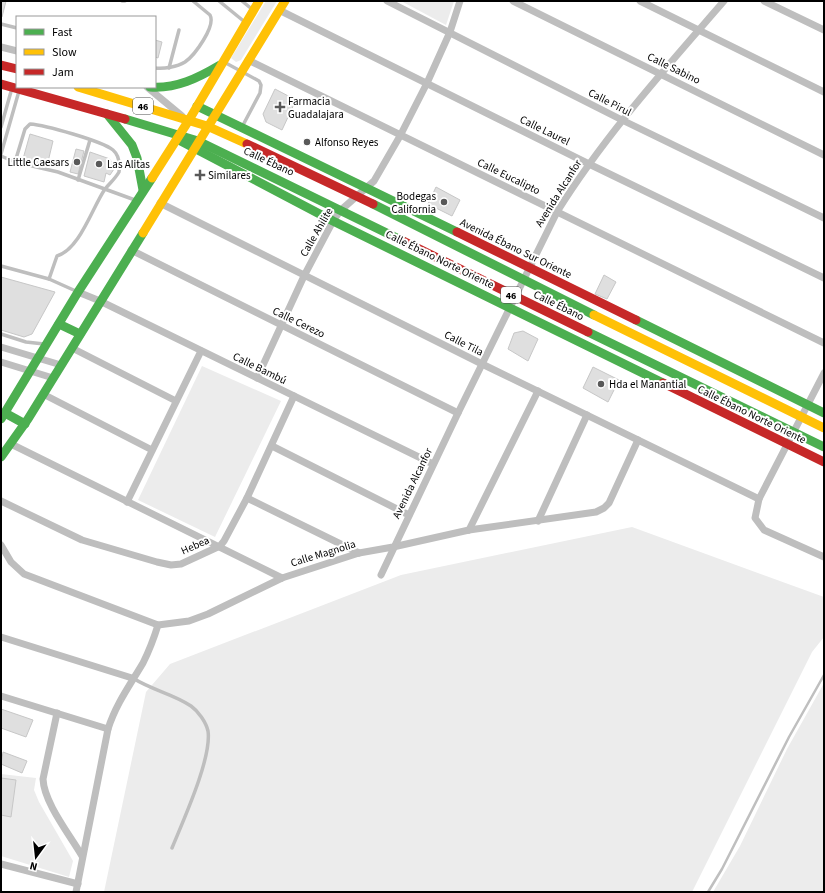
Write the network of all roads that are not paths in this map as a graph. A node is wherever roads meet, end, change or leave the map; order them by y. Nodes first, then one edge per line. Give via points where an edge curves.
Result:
1 (122, 1) edge
2 (125, 1) edge
3 (193, 1) edge
4 (219, 1) edge
5 (242, 1) edge
6 (259, 1) edge
7 (285, 1) edge
8 (387, 1) edge
9 (460, 1) edge
10 (514, 1) edge
11 (640, 1) edge
12 (724, 1) edge
13 (764, 1) edge
14 (253, 10) junction
15 (279, 10) junction
16 (246, 23) junction
17 (1, 24) edge
18 (16, 28) edge
19 (179, 30) dead end
20 (699, 30) junction
21 (824, 30) edge
22 (450, 32) junction
23 (1, 47) edge
24 (16, 51) edge
25 (248, 60) junction
26 (222, 63) junction
27 (1, 65) edge
28 (156, 68) edge
29 (169, 68) junction
30 (16, 69) edge
31 (241, 72) junction
32 (660, 74) junction
33 (427, 83) junction
34 (1, 84) edge
35 (156, 87) edge
36 (16, 88) junction
37 (81, 88) edge
38 (149, 88) edge
39 (824, 92) edge
40 (197, 106) junction
41 (215, 113) junction
42 (107, 114) junction
43 (186, 119) junction
44 (622, 120) junction
45 (207, 126) junction
46 (1, 127) edge
47 (242, 127) junction
48 (178, 136) junction
49 (400, 136) junction
50 (90, 140) junction
51 (197, 145) junction
52 (1, 155) edge
53 (824, 155) edge
54 (15, 162) junction
55 (589, 164) junction
56 (78, 180) junction
57 (368, 188) junction
58 (106, 189) junction
59 (143, 190) junction
60 (357, 196) junction
61 (136, 201) junction
62 (160, 203) junction
63 (341, 210) junction
64 (557, 212) junction
65 (824, 218) edge
66 (333, 221) junction
67 (131, 250) junction
68 (1, 266) edge
69 (529, 268) junction
70 (304, 276) junction
71 (824, 278) edge
72 (49, 279) junction
73 (523, 280) junction
74 (78, 292) junction
75 (514, 297) junction
76 (100, 301) junction
77 (510, 307) junction
78 (59, 324) junction
79 (281, 326) junction
80 (1, 334) edge
81 (80, 334) junction
82 (824, 344) edge
83 (45, 345) junction
84 (1, 347) edge
85 (72, 348) junction
86 (201, 351) junction
87 (38, 358) junction
88 (1, 362) edge
89 (482, 364) junction
90 (61, 365) junction
91 (30, 371) junction
92 (824, 373) edge
93 (53, 378) junction
94 (257, 378) junction
95 (538, 391) junction
96 (43, 394) junction
97 (294, 396) junction
98 (176, 401) junction
99 (808, 406) junction
100 (458, 413) junction
101 (824, 413) edge
102 (587, 415) junction
103 (3, 416) edge
104 (802, 417) junction
105 (25, 424) junction
106 (824, 428) edge
107 (794, 433) junction
108 (638, 440) junction
109 (11, 444) junction
110 (272, 446) junction
111 (788, 446) junction
112 (824, 447) edge
113 (152, 450) junction
114 (1, 457) edge
115 (824, 462) edge
116 (433, 464) junction
117 (247, 498) junction
118 (759, 499) junction
119 (1, 501) edge
120 (127, 502) junction
121 (409, 515) junction
122 (538, 521) junction
123 (469, 530) junction
124 (1, 545) edge
125 (220, 546) junction
126 (393, 547) junction
127 (359, 553) junction
128 (824, 557) edge
129 (381, 575) dead end
130 (282, 578) junction
131 (158, 625) junction
132 (1, 637) edge
133 (132, 678) junction
134 (1, 696) edge
135 (57, 713) junction
136 (108, 729) junction
137 (172, 848) dead end
138 (82, 856) junction
139 (1, 864) edge
140 (78, 884) junction
141 (76, 892) edge

1 - 2 lane
3 - 29 lane via 212,18 210,28 190,58
4 - 16 lane
5 - 14 lane
6 - 14 street
7 - 15 street
8 - 22 street, Calle Pirul
9 - 22 street, Calle Ahilite
10 - 32 street, Calle Sabino
11 - 20 street
12 - 20 street, Avenida Alcanfor
13 - 21 street
14 - 16 street
15 - 25 street
15 - 33 street, Calle Laurel
16 - 26 street
17 - 18 lane
19 - 29 lane
20 - 32 street, Avenida Alcanfor
20 - 39 street
22 - 33 street, Calle Ahilite
22 - 44 street, Calle Pirul
23 - 24 street
25 - 31 street
25 - 49 street, Calle Eucalipto
26 - 31 lane
26 - 35 street via 182,83
26 - 40 street
27 - 30 street
28 - 29 lane
31 - 41 street
31 - 47 lane via 259,81 262,89
32 - 44 street, Avenida Alcanfor
32 - 53 street, Calle Sabino
33 - 49 street, Calle Ahilite
33 - 55 street, Calle Laurel
34 - 36 street, 46
36 - 42 street, 46
36 - 46 lane
36 - 52 lane
37 - 43 street, 46
38 - 43 street
40 - 41 street, Avenida Ébano Sur Oriente
40 - 43 street
41 - 45 street
41 - 47 street, Avenida Ébano Sur Oriente
42 - 48 street, 46
42 - 59 street via 132,145
43 - 45 street, 46
43 - 48 street
44 - 55 street, Avenida Alcanfor
44 - 65 street, Calle Pirul
45 - 51 street
45 - 60 street, Calle Ébano / 46
47 - 57 street, Avenida Ébano Sur Oriente
48 - 51 street, 46
48 - 59 street
49 - 57 street, Calle Ahilite
49 - 64 street, Calle Eucalipto
50 - 54 lane via 30,124 25,129
50 - 56 lane
50 - 58 lane via 113,149 118,157 119,172
51 - 62 street
51 - 63 street, Calle Ébano / 46
51 - 66 street, Calle Ébano Norte Oriente
52 - 54 lane
54 - 56 lane via 58,172
55 - 64 street, Avenida Alcanfor
55 - 71 street, Calle Laurel
56 - 58 lane
57 - 60 street, Calle Ahilite
57 - 69 street, Avenida Ébano Sur Oriente
58 - 61 lane
58 - 72 lane via 77,238 68,250 57,256
59 - 61 street
60 - 63 street, Calle Ahilite
60 - 73 street, Calle Ébano / 46
61 - 74 street
62 - 67 street
62 - 70 street, Calle Tila
63 - 66 street, Calle Ahilite
63 - 75 street, Calle Ébano / 46
64 - 69 street, Avenida Alcanfor
64 - 82 street, Calle Eucalipto
66 - 70 street, Calle Ahilite
66 - 77 street, Calle Ébano Norte Oriente
67 - 76 street
67 - 79 street, Calle Cerezo
68 - 72 lane
69 - 73 street, Avenida Alcanfor
69 - 99 street, Avenida Ébano Sur Oriente
70 - 79 street, Calle Ahilite
70 - 89 street, Calle Tila
72 - 74 lane
73 - 75 street, Avenida Alcanfor
73 - 104 street, Calle Ébano / 46
74 - 76 street, Calle Bambú
74 - 78 street
75 - 77 street, Avenida Alcanfor
75 - 107 street, Calle Ébano / 46
76 - 81 street
76 - 86 street, Calle Bambú
77 - 89 street, Avenida Alcanfor
77 - 111 street, Calle Ébano Norte Oriente
78 - 81 street
78 - 83 street
79 - 94 street, Calle Ahilite
79 - 100 street, Calle Cerezo
80 - 83 lane
81 - 85 street
83 - 87 street
84 - 87 street
85 - 90 street
85 - 98 street
86 - 94 street, Calle Bambú
86 - 98 street
87 - 90 street
87 - 91 street
88 - 91 street
89 - 95 street, Calle Tila
89 - 100 street, Avenida Alcanfor
90 - 93 street
91 - 93 street
91 - 103 street
92 - 99 street
93 - 96 street
94 - 97 street, Calle Bambú
95 - 102 street, Calle Tila
95 - 123 street
96 - 105 street
96 - 113 street
97 - 110 street, Hebea
97 - 116 street, Calle Bambú
98 - 113 street
99 - 101 street, Avenida Ébano Sur Oriente
99 - 104 street
100 - 116 street, Avenida Alcanfor
102 - 108 street, Calle Tila
102 - 122 street
103 - 105 street
104 - 106 street, Calle Ébano / 46
104 - 107 street
105 - 109 street
107 - 111 street
107 - 112 street, Calle Ébano / 46
108 - 118 street, Calle Tila
108 - 122 street, Calle Magnolia via 609,503 604,508 590,514
109 - 114 street
109 - 120 street
110 - 117 street, Hebea
110 - 121 street
111 - 115 street, Calle Ébano Norte Oriente
111 - 118 street
113 - 120 street
116 - 121 street, Avenida Alcanfor
117 - 125 street, Hebea
117 - 127 street
118 - 128 street via 755,518 764,530
119 - 125 street, Hebea via 82,540 171,565 181,564
120 - 125 street
121 - 126 street, Avenida Alcanfor
122 - 123 street, Calle Magnolia
123 - 126 street, Calle Magnolia
124 - 131 street, Calle Magnolia via 11,562 24,574
125 - 130 street
126 - 127 street, Calle Magnolia
126 - 129 street, Avenida Alcanfor
127 - 130 street, Calle Magnolia
130 - 131 street, Calle Magnolia via 208,614 189,621
131 - 133 street via 151,645
132 - 133 street
133 - 136 street via 113,712
133 - 137 lane via 148,688 191,706 198,712 208,729 194,794
134 - 135 street
135 - 136 street
135 - 138 street via 43,787
136 - 138 street
138 - 140 street
139 - 140 street
140 - 141 street

